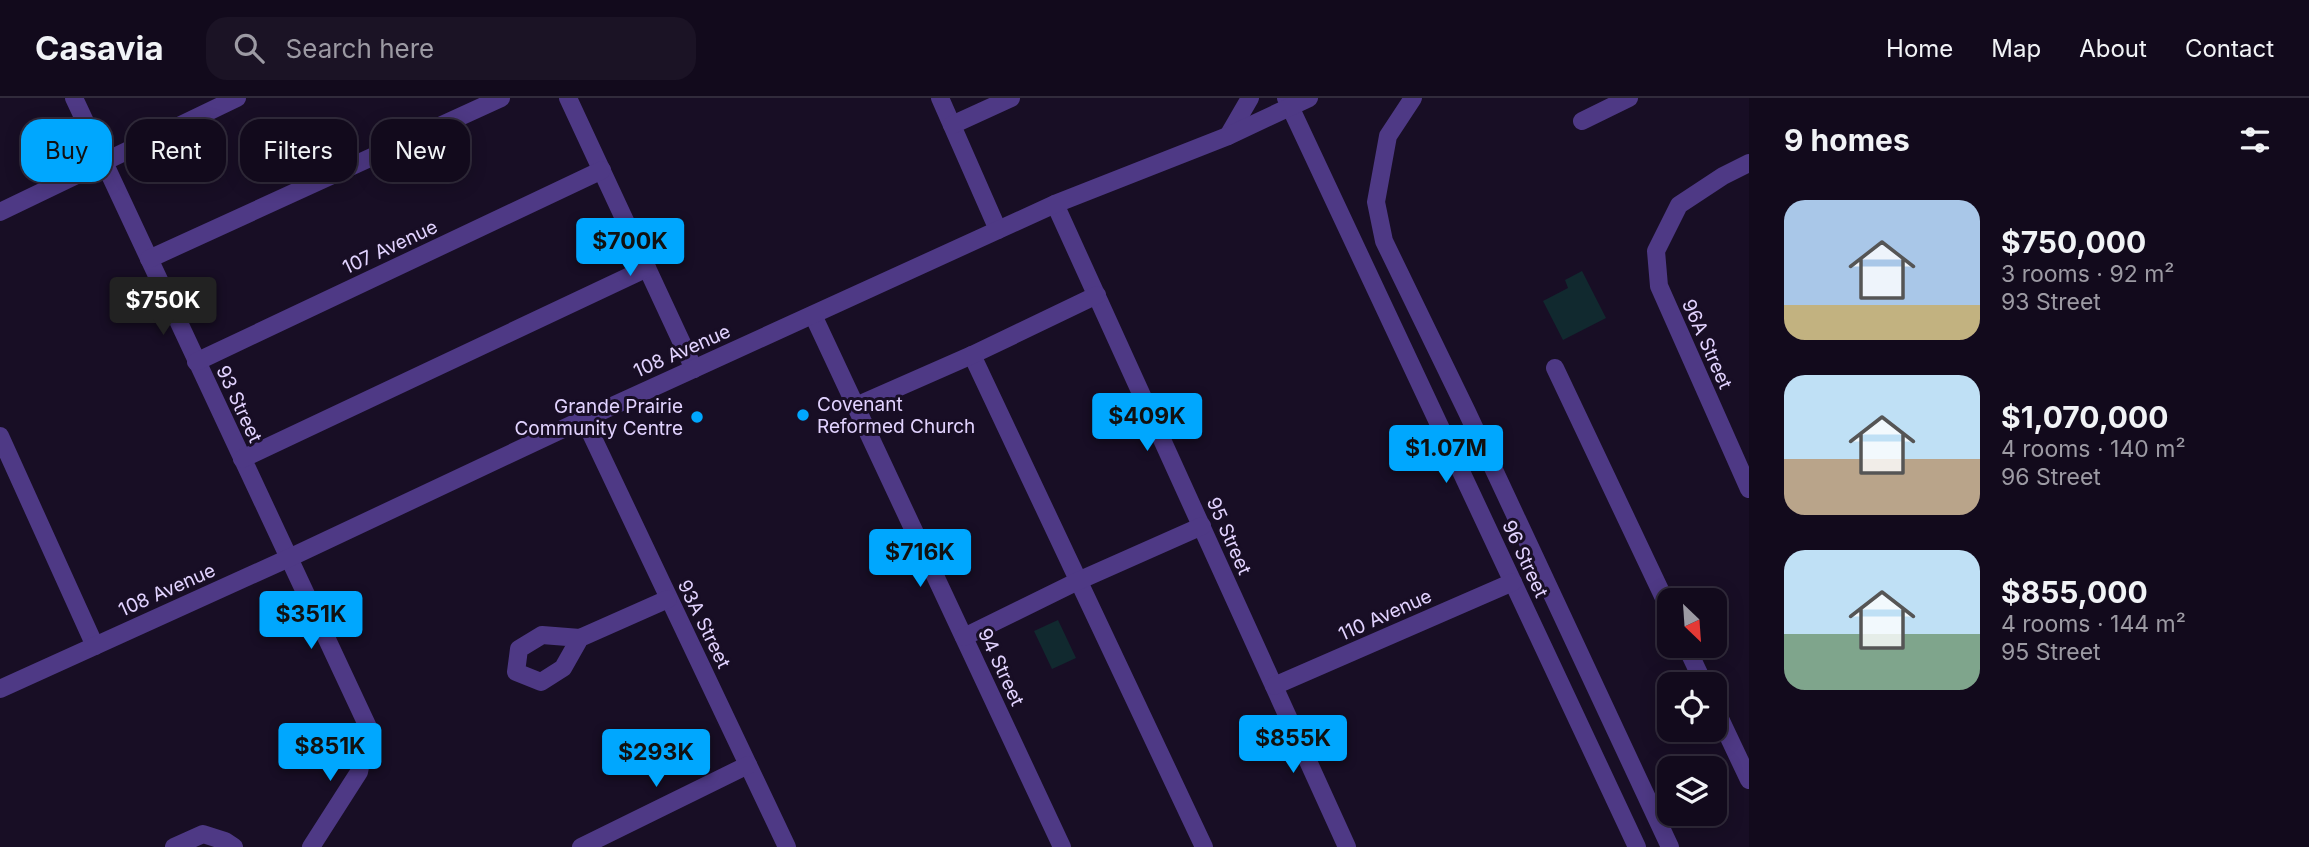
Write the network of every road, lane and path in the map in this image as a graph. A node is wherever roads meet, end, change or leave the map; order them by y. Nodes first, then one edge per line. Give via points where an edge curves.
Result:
1 (74, 98) edge
2 (237, 98) edge
3 (501, 98) edge
4 (568, 98) edge
5 (940, 98) edge
6 (1011, 98) edge
7 (1250, 98) edge
8 (1309, 98) edge
9 (1413, 98) edge
10 (1629, 98) edge
11 (1288, 102) edge
12 (84, 119) edge
13 (1582, 121) dead end
14 (952, 125) junction
15 (1228, 135) junction
16 (112, 158) edge
17 (1749, 163) edge
18 (602, 170) junction
19 (112, 179) edge
20 (62, 182) edge
21 (1055, 204) junction
22 (0, 212) edge
23 (998, 230) junction
24 (149, 259) junction
25 (647, 268) junction
26 (1097, 295) junction
27 (813, 315) junction
28 (972, 355) junction
29 (197, 362) junction
30 (1555, 368) dead end
31 (694, 369) junction
32 (856, 406) junction
33 (584, 419) junction
34 (1, 440) edge
35 (242, 459) junction
36 (1749, 489) edge
37 (1202, 526) junction
38 (289, 558) junction
39 (1078, 581) junction
40 (1513, 582) junction
41 (1659, 588) edge
42 (668, 599) junction
43 (964, 636) junction
44 (580, 638) dead end
45 (95, 646) junction
46 (1274, 686) junction
47 (0, 689) edge
48 (1727, 733) edge
49 (748, 765) junction
50 (1749, 780) edge
51 (174, 847) edge
52 (234, 847) edge
53 (311, 847) edge
54 (580, 847) edge
55 (787, 847) edge
56 (1062, 847) edge
57 (1204, 847) edge
58 (1347, 847) edge
59 (1637, 847) edge
60 (1670, 847) edge

1 - 12 street, 93 Street
2 - 16 street
3 - 24 street
4 - 18 street
5 - 14 street
6 - 14 street
7 - 15 street
8 - 11 street, 108 Avenue
9 - 60 street, 96 Street via 1388,136 1376,202 1384,241
10 - 13 street
11 - 15 street, 108 Avenue
11 - 40 street, 96 Street
14 - 23 street
15 - 21 street, 108 Avenue
17 - 36 street, 96A Street via 1679,205 1656,251 1659,286
18 - 25 street
18 - 29 street, 107 Avenue
19 - 24 street, 93 Street
20 - 22 street
21 - 23 street, 108 Avenue
21 - 26 street, 95 Street
23 - 27 street, 108 Avenue
24 - 29 street, 93 Street
25 - 31 street
25 - 35 street
26 - 28 street
26 - 37 street, 95 Street
27 - 31 street, 108 Avenue
27 - 32 street, 94 Street
28 - 32 street
28 - 39 street
29 - 35 street, 93 Street
30 - 41 street
31 - 33 street, 108 Avenue
32 - 43 street, 94 Street
33 - 38 street, 108 Avenue
33 - 42 street, 93A Street
34 - 45 street
35 - 38 street, 93 Street
37 - 39 street
37 - 46 street, 95 Street
38 - 45 street, 108 Avenue
38 - 53 street, 93 Street via 368,727 359,772
39 - 43 street
39 - 57 street
40 - 46 street, 110 Avenue
40 - 59 street, 96 Street
42 - 44 street
42 - 49 street, 93A Street
43 - 56 street, 94 Street
45 - 47 street, 108 Avenue
46 - 58 street, 95 Street
48 - 50 street
49 - 54 street
49 - 55 street, 93A Street
51 - 52 street via 202,834

